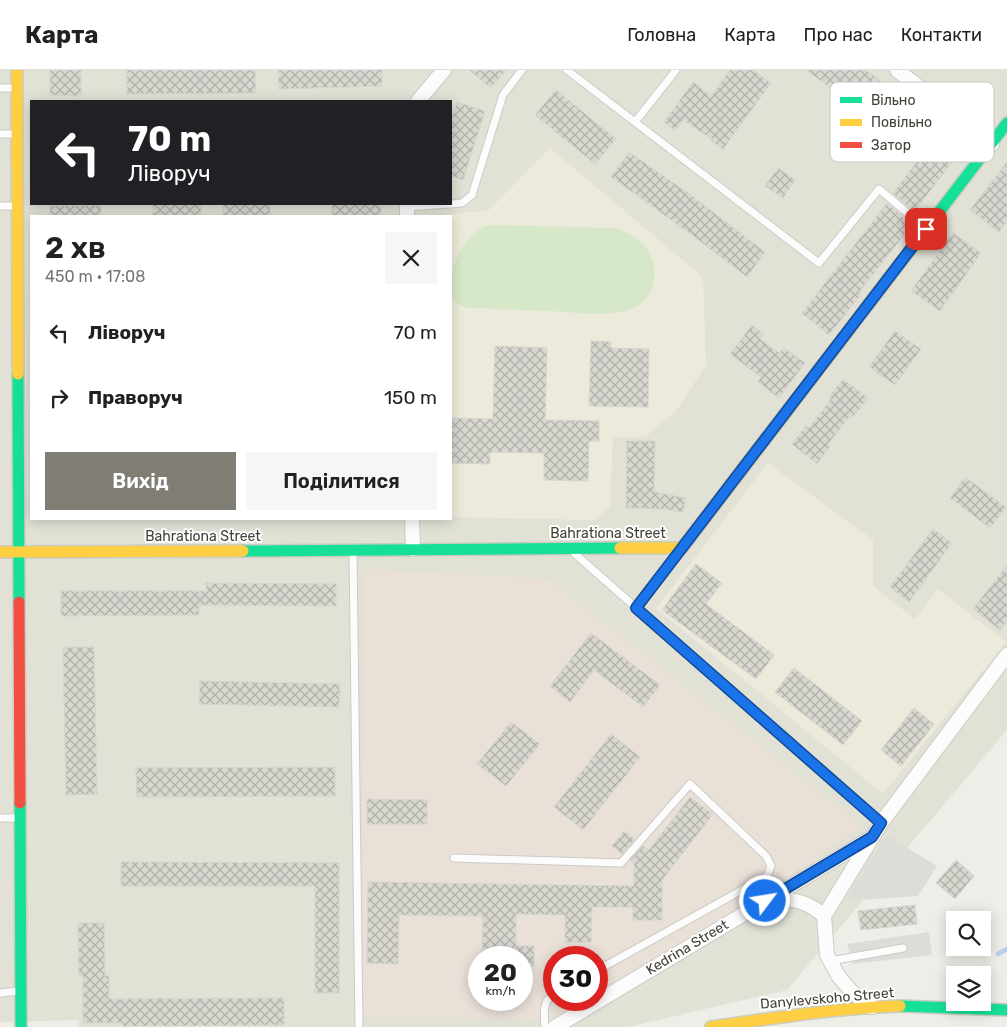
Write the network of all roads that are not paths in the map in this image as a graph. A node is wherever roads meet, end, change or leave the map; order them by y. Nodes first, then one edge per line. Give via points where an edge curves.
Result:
1 (17, 70) edge
2 (444, 70) edge
3 (522, 70) edge
4 (567, 70) edge
5 (676, 70) edge
6 (897, 70) edge
7 (912, 82) edge
8 (0, 88) edge
9 (18, 88) junction
10 (419, 100) edge
11 (25, 118) edge
12 (635, 122) junction
13 (1007, 123) edge
14 (0, 134) edge
15 (18, 134) junction
16 (994, 141) edge
17 (978, 162) edge
18 (452, 204) edge
19 (441, 205) edge
20 (0, 206) edge
21 (18, 206) junction
22 (407, 209) edge
23 (926, 229) junction
24 (412, 520) edge
25 (569, 548) junction
26 (682, 548) junction
27 (353, 550) junction
28 (413, 550) junction
29 (0, 552) edge
30 (20, 552) junction
31 (636, 608) junction
32 (1007, 655) edge
33 (0, 818) edge
34 (21, 818) junction
35 (881, 823) junction
36 (872, 837) junction
37 (454, 858) dead end
38 (765, 901) junction
39 (824, 916) junction
40 (903, 948) dead end
41 (830, 961) junction
42 (608, 964) edge
43 (21, 991) junction
44 (0, 993) edge
45 (872, 1007) junction
46 (1007, 1010) edge
47 (543, 1011) edge
48 (21, 1027) edge
49 (359, 1027) edge
50 (545, 1027) edge
51 (556, 1027) edge
52 (710, 1027) edge

1 - 9 street
2 - 10 street
3 - 18 lane via 503,95 472,195
4 - 12 lane
5 - 12 lane
6 - 7 street
8 - 9 lane
9 - 11 street
11 - 15 street
12 - 23 lane via 819,263 878,189
13 - 16 street, Bahrationa Street
14 - 15 lane
15 - 21 street
17 - 23 street, Bahrationa Street
19 - 22 lane
20 - 21 lane
21 - 30 street
23 - 26 street, Bahrationa Street
24 - 28 street
25 - 26 street, Bahrationa Street
25 - 28 street, Bahrationa Street
25 - 31 lane
26 - 31 lane
27 - 28 street, Bahrationa Street
27 - 30 street, Bahrationa Street
27 - 49 lane
29 - 30 street, Bahrationa Street
30 - 34 street
31 - 35 lane
32 - 35 street, Kedrina Street
33 - 34 lane
34 - 43 street
35 - 36 street, Kedrina Street
36 - 38 street, Kedrina Street
36 - 39 street, Kedrina Street
37 - 42 lane via 621,863 690,784 766,856 770,866 767,876
38 - 39 street via 781,898 801,902
38 - 51 street, Kedrina Street
39 - 41 street
40 - 41 lane
41 - 45 street via 853,992
43 - 44 lane
43 - 48 street
45 - 46 street, Danylevskoho Street
45 - 52 street, Danylevskoho Street
47 - 50 lane

